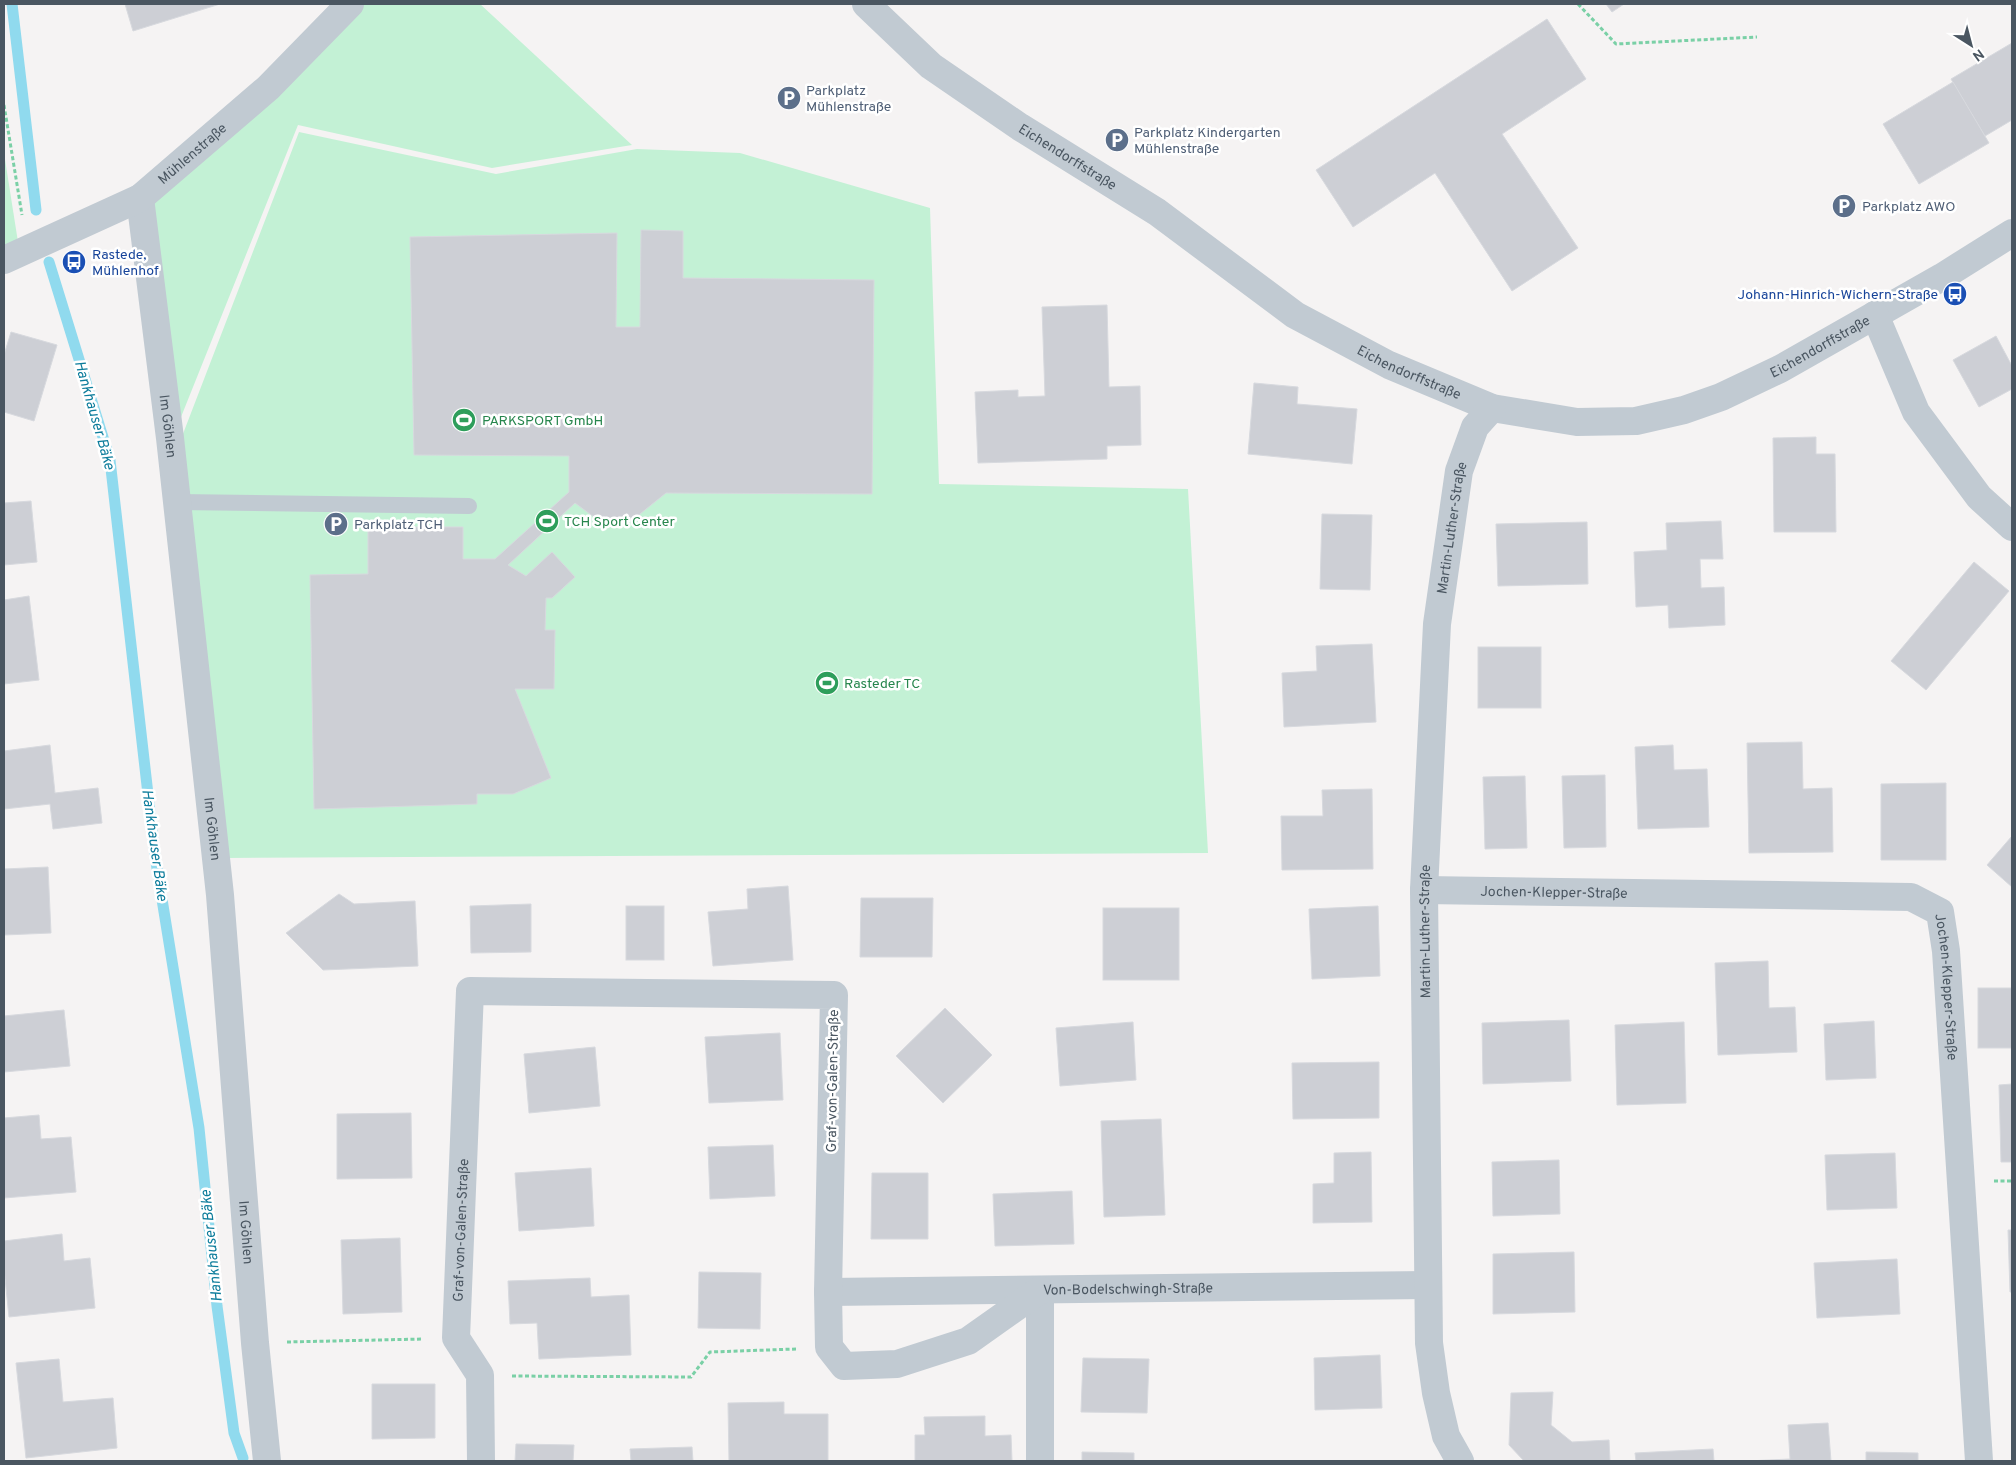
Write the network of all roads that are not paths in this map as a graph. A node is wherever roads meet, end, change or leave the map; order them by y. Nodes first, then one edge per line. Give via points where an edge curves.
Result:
1 (350, 4) edge
2 (866, 4) edge
3 (140, 198) junction
4 (2012, 233) edge
5 (4, 260) edge
6 (1875, 315) junction
7 (1492, 408) junction
8 (177, 502) junction
9 (469, 506) dead end
10 (2012, 527) edge
11 (1424, 890) junction
12 (1427, 1285) junction
13 (1040, 1290) junction
14 (828, 1292) junction
15 (267, 1461) edge
16 (481, 1461) edge
17 (1040, 1461) edge
18 (1460, 1461) edge
19 (1979, 1461) edge

1 - 3 street, Mühlenstraße via 268,88
2 - 7 street, Eichendorffstraße via 931,66 1020,127 1157,212 1295,315 1389,365
3 - 5 street, Mühlenstraße
3 - 8 street, Im Göhlen
4 - 6 street, Eichendorffstraße via 1942,278
6 - 7 street, Eichendorffstraße via 1780,369 1721,397 1684,410 1636,421 1577,422
6 - 10 street via 1916,412 1979,497
7 - 11 street, Martin-Luther-Straße via 1475,427 1459,471 1437,624
8 - 9 lane
8 - 15 street, Im Göhlen via 220,895
11 - 12 street, Martin-Luther-Straße
11 - 19 street, Jochen-Klepper-Straße via 1911,897 1940,912 1946,951
12 - 13 street, Von-Bodelschwingh-Straße
12 - 18 street, Martin-Luther-Straße via 1429,1343 1436,1393 1446,1436
13 - 14 street, Von-Bodelschwingh-Straße
13 - 14 street, Graf-von-Galen-Straße via 968,1341 897,1364 844,1366 829,1347
13 - 17 street
14 - 16 street, Graf-von-Galen-Straße via 834,995 470,992 456,1338 480,1375

